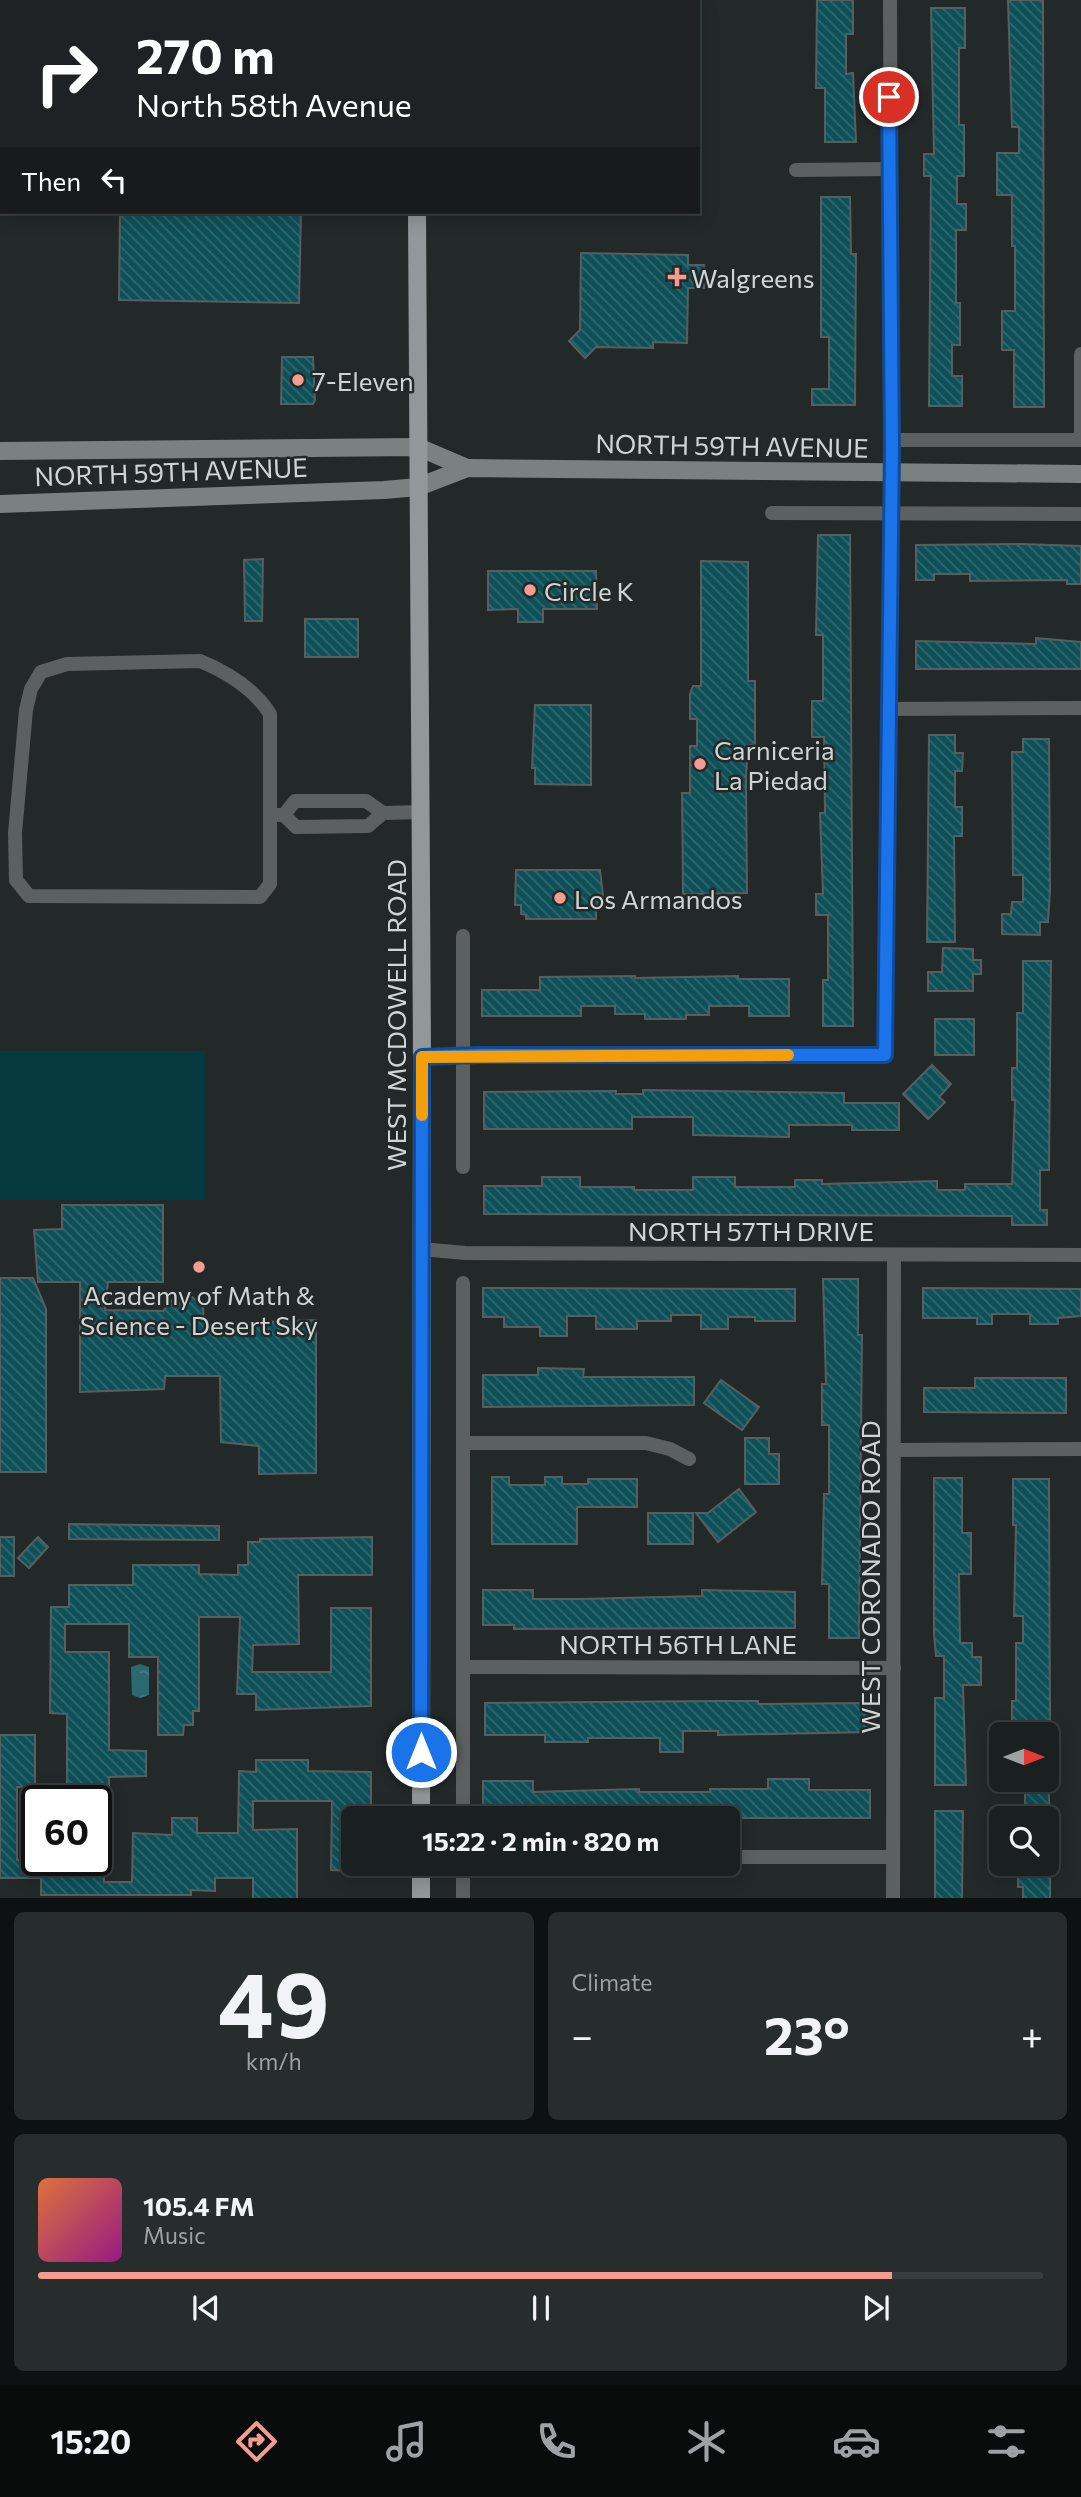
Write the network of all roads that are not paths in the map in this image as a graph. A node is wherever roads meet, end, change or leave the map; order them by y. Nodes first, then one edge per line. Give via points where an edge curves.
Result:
1 (890, 0) edge
2 (889, 169) junction
3 (796, 170) dead end
4 (417, 214) edge
5 (1081, 354) edge
6 (892, 440) junction
7 (1081, 440) edge
8 (418, 447) junction
9 (0, 451) edge
10 (467, 468) junction
11 (891, 474) junction
12 (1081, 474) edge
13 (418, 487) junction
14 (0, 504) edge
15 (772, 513) dead end
16 (889, 514) junction
17 (1081, 514) edge
18 (1081, 708) edge
19 (889, 709) junction
20 (421, 811) junction
21 (383, 813) junction
22 (277, 815) junction
23 (463, 936) dead end
24 (463, 1055) junction
25 (422, 1057) junction
26 (463, 1167) dead end
27 (421, 1249) junction
28 (894, 1255) junction
29 (1081, 1255) edge
30 (463, 1283) dead end
31 (463, 1443) junction
32 (1081, 1449) edge
33 (894, 1450) junction
34 (689, 1459) dead end
35 (463, 1667) junction
36 (894, 1668) junction
37 (421, 1806) edge
38 (463, 1806) edge
39 (740, 1857) edge
40 (893, 1857) junction
41 (421, 1876) edge
42 (463, 1876) edge
43 (421, 1898) edge
44 (463, 1898) edge
45 (893, 1898) edge

1 - 2 street
2 - 3 street
2 - 6 street
4 - 8 main road, WEST MCDOWELL ROAD
5 - 7 street
6 - 7 street, NORTH 59TH AVENUE
6 - 11 street
8 - 9 main road, NORTH 59TH AVENUE
8 - 10 main road, NORTH 59TH AVENUE
8 - 13 main road, WEST MCDOWELL ROAD
10 - 11 main road, NORTH 59TH AVENUE
10 - 13 main road, NORTH 59TH AVENUE
11 - 12 main road, NORTH 59TH AVENUE
11 - 16 street
13 - 14 main road, NORTH 59TH AVENUE
13 - 20 main road, WEST MCDOWELL ROAD
15 - 16 street
16 - 17 street
16 - 19 street
18 - 19 street
19 - 24 street via 885,1055
20 - 21 street
20 - 25 main road, WEST MCDOWELL ROAD
21 - 22 street via 368,826 296,827
21 - 22 street via 366,801 295,801
22 - 22 street via 270,884 260,897 29,896 16,880 15,833 31,689 41,672 67,664 200,661 215,667 261,700 270,714
23 - 24 street
24 - 25 street
24 - 26 street
25 - 27 main road, WEST MCDOWELL ROAD
27 - 28 street, NORTH 57TH DRIVE
27 - 37 main road, WEST MCDOWELL ROAD
28 - 29 street, NORTH 57TH DRIVE
28 - 33 street, WEST CORONADO ROAD
30 - 31 street
31 - 34 street via 646,1443 670,1448
31 - 35 street
32 - 33 street
33 - 36 street, WEST CORONADO ROAD
35 - 36 street, NORTH 56TH LANE
35 - 38 street
36 - 40 street, WEST CORONADO ROAD
39 - 40 street
40 - 45 street, WEST CORONADO ROAD
41 - 43 main road
42 - 44 street

